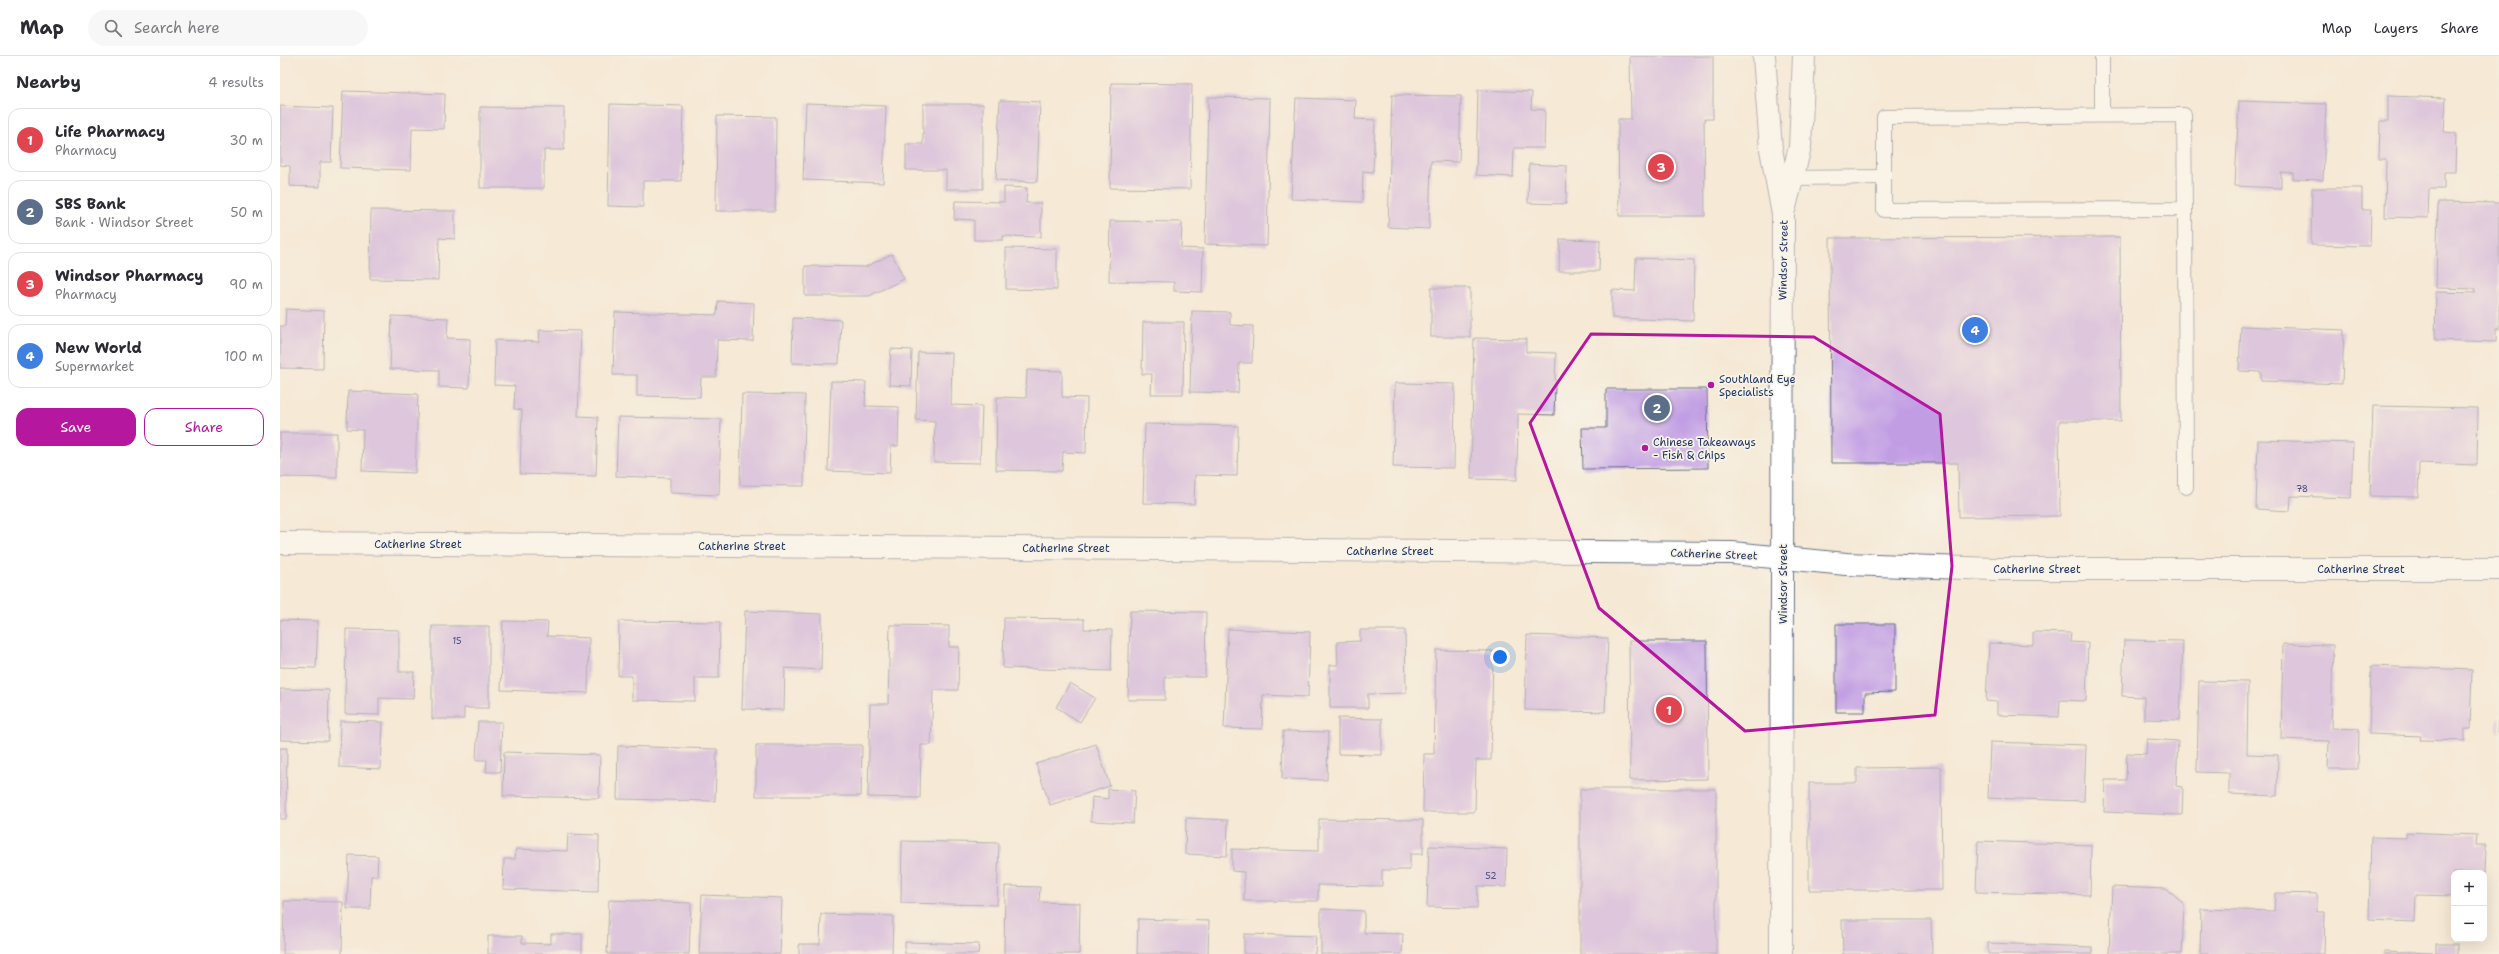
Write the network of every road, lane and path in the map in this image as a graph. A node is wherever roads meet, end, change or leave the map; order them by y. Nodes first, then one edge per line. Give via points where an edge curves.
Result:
1 (1764, 56) edge
2 (1804, 56) edge
3 (2102, 56) edge
4 (2102, 115) junction
5 (1884, 177) junction
6 (1792, 178) junction
7 (2185, 209) junction
8 (1783, 214) junction
9 (2186, 487) dead end
10 (280, 543) edge
11 (1783, 558) junction
12 (2499, 569) edge
13 (1781, 954) edge

1 - 8 street, Windsor Street via 1771,149
2 - 6 street, Windsor Street via 1800,147
3 - 4 lane
4 - 5 lane via 1884,117
4 - 7 lane via 2184,115
5 - 6 lane
5 - 7 lane via 1884,210
6 - 8 street, Windsor Street
7 - 9 lane
8 - 11 street, Windsor Street
10 - 11 street, Catherine Street via 1732,553
11 - 12 street, Catherine Street via 1846,564 1995,569
11 - 13 street, Windsor Street

